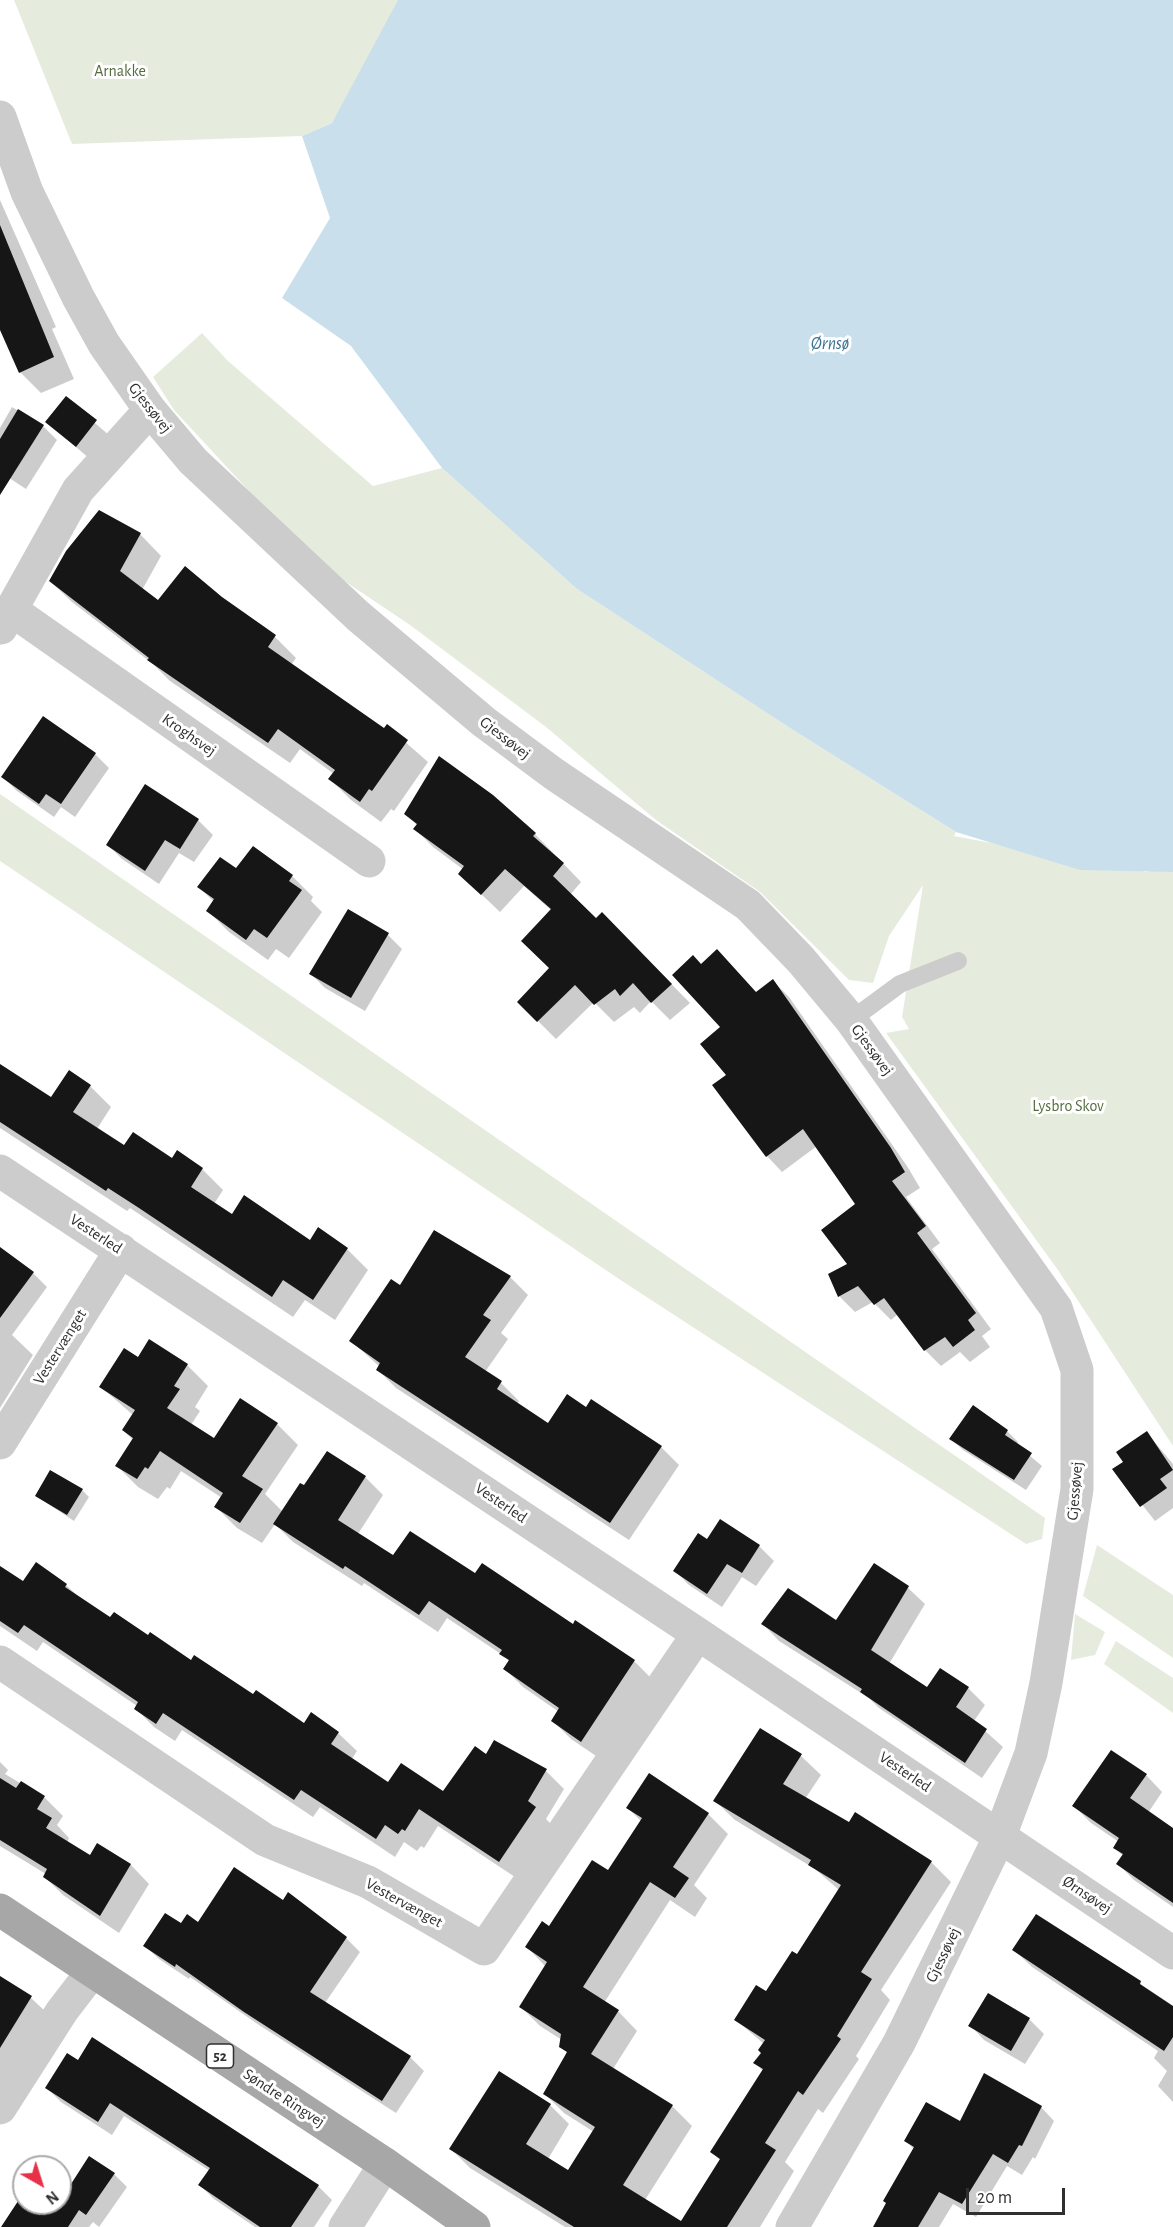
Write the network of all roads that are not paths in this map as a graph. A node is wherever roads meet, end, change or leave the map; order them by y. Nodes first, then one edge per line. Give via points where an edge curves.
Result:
1 (0, 117) edge
2 (150, 410) junction
3 (5, 620) edge
4 (369, 861) dead end
5 (958, 961) dead end
6 (850, 1020) junction
7 (0, 1171) edge
8 (121, 1250) junction
9 (0, 1443) edge
10 (698, 1634) junction
11 (0, 1662) edge
12 (1000, 1836) junction
13 (0, 1910) edge
14 (1173, 1953) edge
15 (92, 1972) junction
16 (0, 2108) edge
17 (385, 2164) junction
18 (345, 2227) edge
19 (474, 2227) edge
20 (792, 2227) edge

1 - 2 street, Gjessøvej via 27,192 78,297 104,344
2 - 3 street, Kroghsvej via 78,490
2 - 6 street, Gjessøvej via 193,461 268,533 358,616 484,722 545,768 748,905 801,960
3 - 4 street, Kroghsvej
5 - 6 lane via 900,984
6 - 12 street, Gjessøvej via 1056,1308 1077,1370 1077,1489 1058,1615 1031,1753
7 - 8 street, Vesterled
8 - 9 street, Vestervænget
8 - 10 street, Vesterled
10 - 11 street, Vestervænget via 484,1949 368,1882 265,1840
10 - 12 street, Vesterled
12 - 14 street, Ørnsøvej
12 - 20 street, Gjessøvej via 899,2043
13 - 15 main road, Søndre Ringvej / 52
15 - 16 street
15 - 17 main road, Søndre Ringvej / 52
17 - 18 street
17 - 19 main road, Søndre Ringvej / 52

